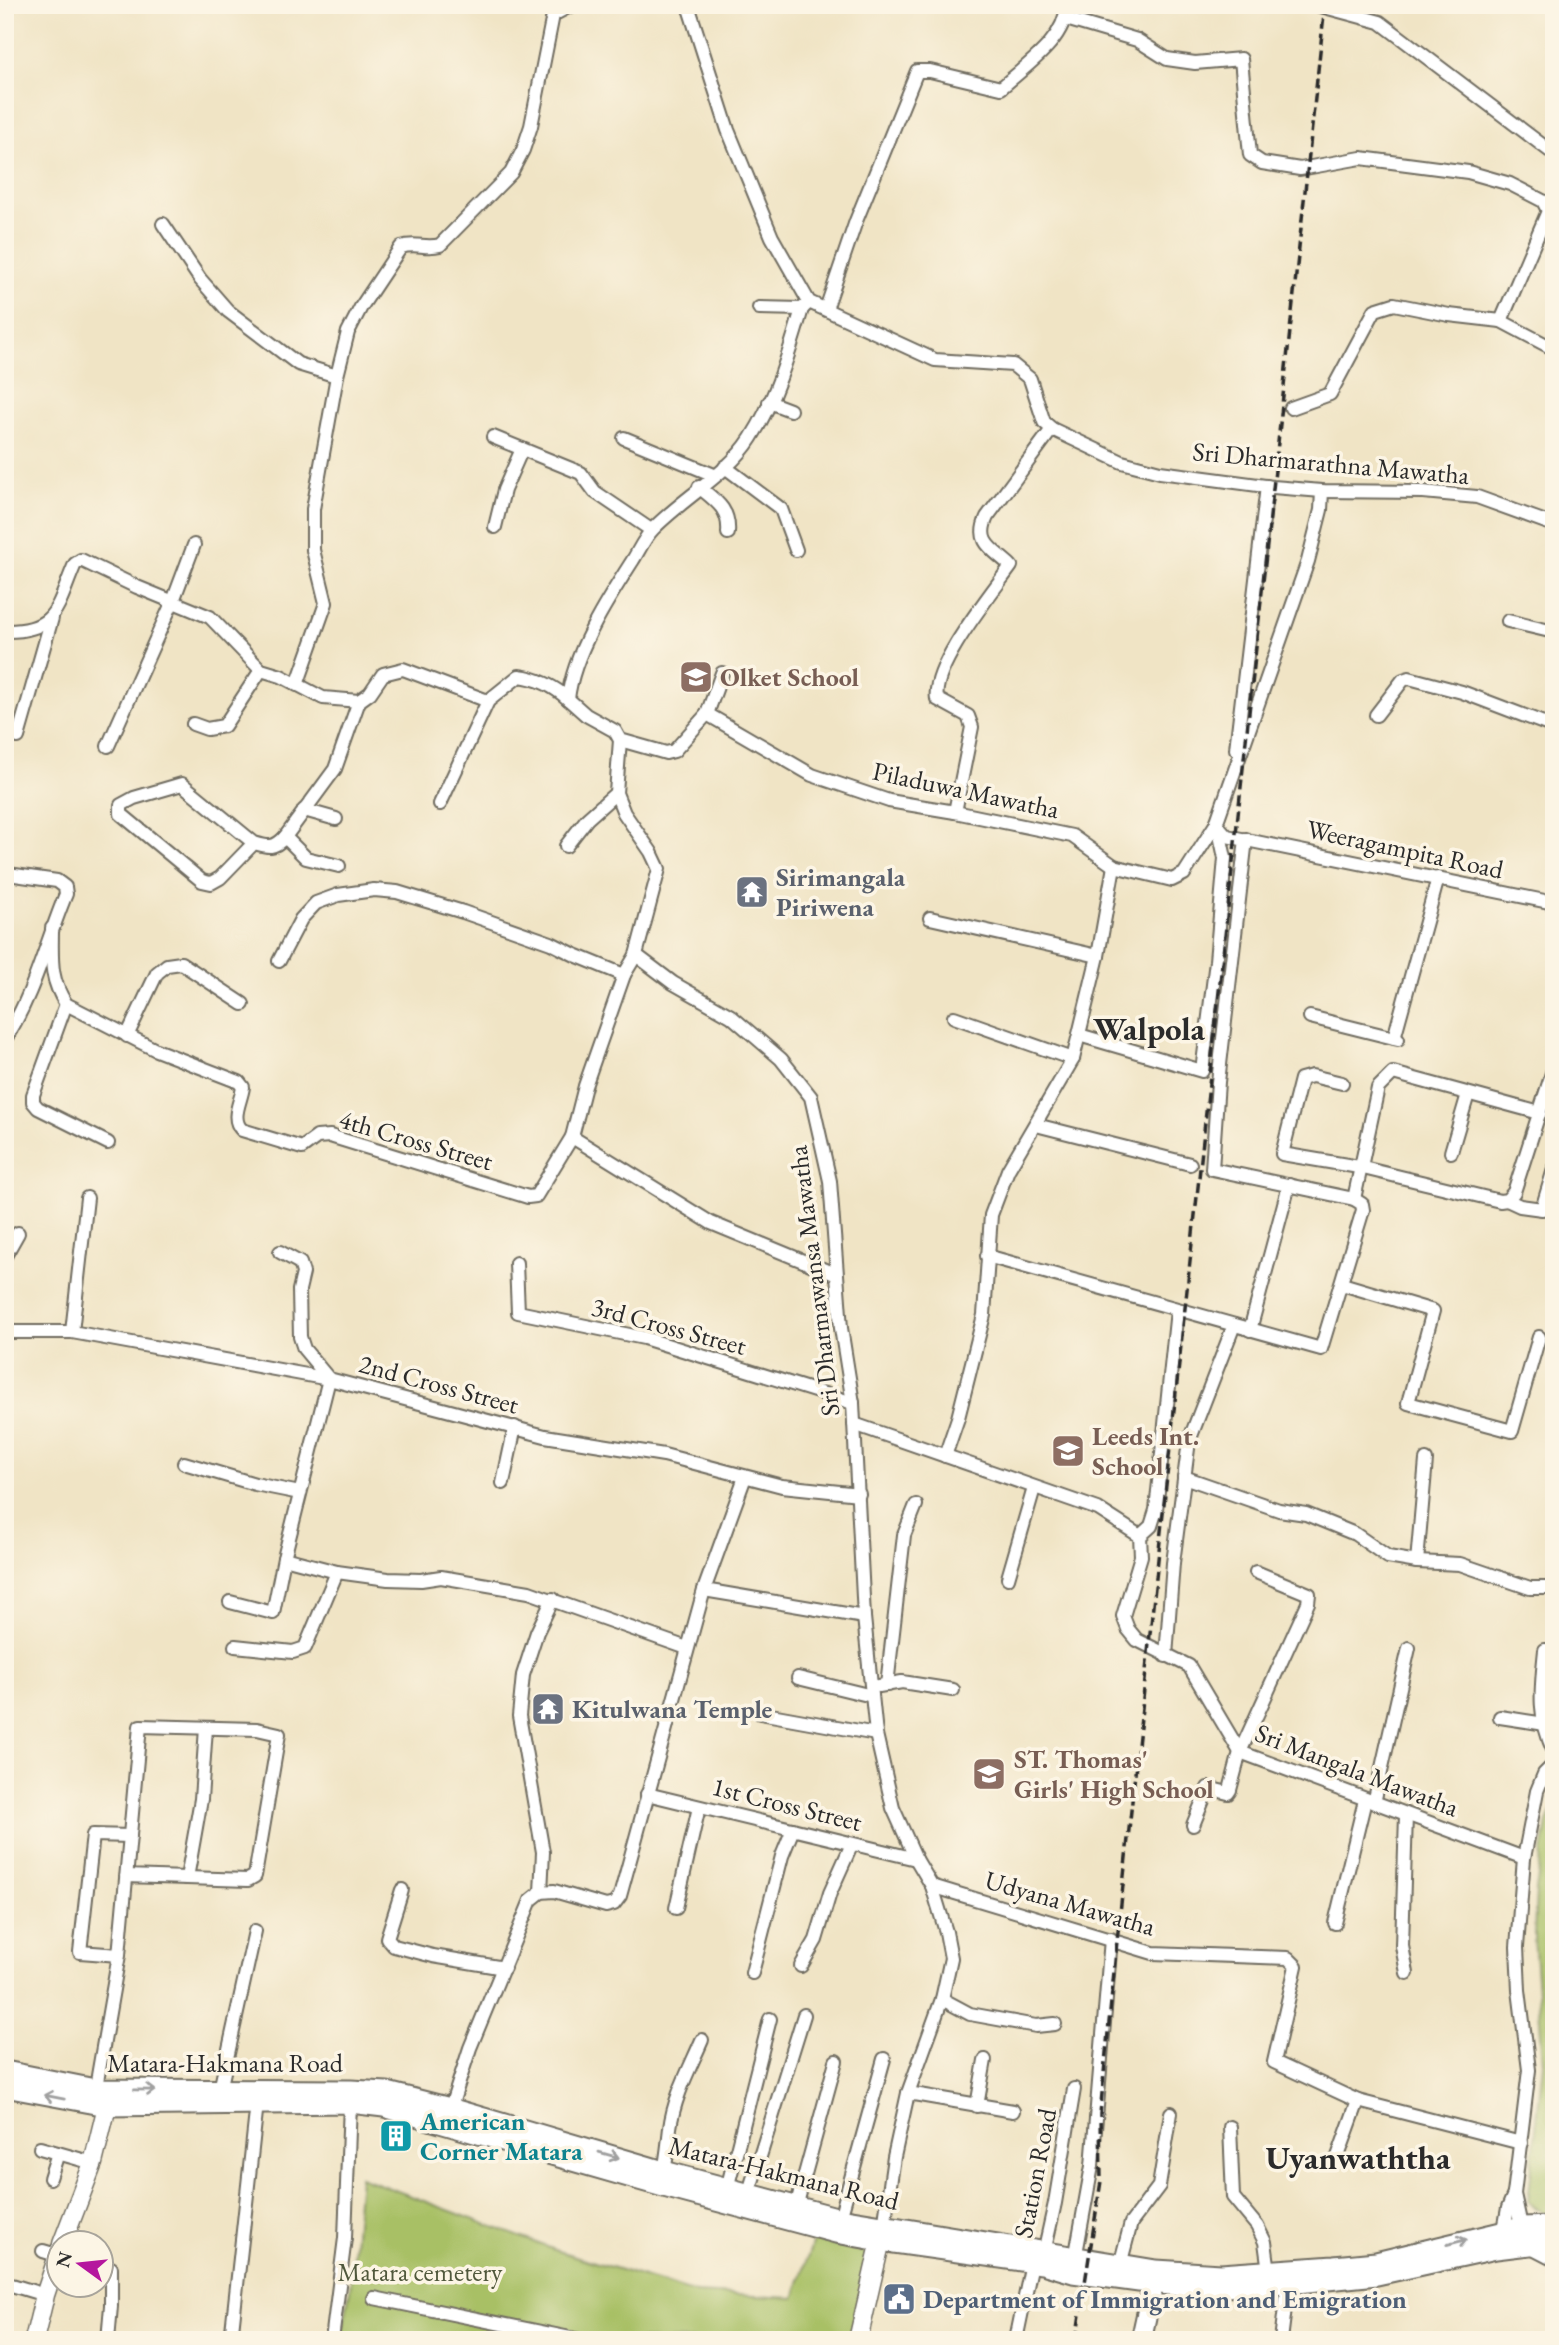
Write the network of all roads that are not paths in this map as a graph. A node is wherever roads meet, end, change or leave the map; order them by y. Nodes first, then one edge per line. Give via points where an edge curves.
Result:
1 (572, 5) edge
2 (688, 5) edge
3 (1067, 5) edge
4 (1317, 5) edge
5 (1066, 19) junction
6 (1554, 154) edge
7 (1551, 217) edge
8 (163, 224) dead end
9 (805, 305) junction
10 (759, 307) dead end
11 (826, 309) junction
12 (1501, 321) junction
13 (1554, 349) edge
14 (337, 376) junction
15 (769, 402) junction
16 (1291, 408) dead end
17 (790, 410) dead end
18 (1052, 429) junction
19 (493, 437) dead end
20 (624, 438) dead end
21 (522, 449) junction
22 (720, 471) junction
23 (1268, 486) junction
24 (699, 487) junction
25 (1322, 491) junction
26 (1554, 525) edge
27 (495, 527) dead end
28 (651, 530) junction
29 (728, 533) dead end
30 (194, 545) dead end
31 (796, 550) dead end
32 (173, 601) junction
33 (52, 618) junction
34 (1508, 621) dead end
35 (5, 631) edge
36 (1554, 632) edge
37 (261, 670) junction
38 (722, 673) dead end
39 (297, 685) junction
40 (568, 699) junction
41 (359, 701) junction
42 (488, 701) junction
43 (707, 714) junction
44 (1376, 715) dead end
45 (192, 724) dead end
46 (1554, 727) edge
47 (19, 737) dead end
48 (620, 740) junction
49 (108, 746) dead end
50 (616, 793) junction
51 (440, 804) dead end
52 (304, 810) junction
53 (955, 812) junction
54 (335, 819) dead end
55 (1216, 824) junction
56 (285, 837) junction
57 (1246, 839) junction
58 (254, 843) junction
59 (566, 846) dead end
60 (339, 866) dead end
61 (1114, 866) junction
62 (8, 874) dead end
63 (1438, 878) junction
64 (1554, 903) edge
65 (930, 918) dead end
66 (52, 928) junction
67 (636, 955) junction
68 (1098, 956) junction
69 (279, 961) dead end
70 (624, 975) junction
71 (66, 1004) junction
72 (243, 1004) dead end
73 (954, 1017) dead end
74 (1310, 1017) dead end
75 (127, 1035) junction
76 (1079, 1035) junction
77 (5, 1039) edge
78 (1073, 1059) junction
79 (1554, 1067) edge
80 (1342, 1083) dead end
81 (1468, 1094) junction
82 (1540, 1113) junction
83 (1036, 1125) junction
84 (572, 1137) junction
85 (108, 1143) dead end
86 (1451, 1152) dead end
87 (1190, 1164) dead end
88 (1359, 1167) junction
89 (1554, 1169) edge
90 (1289, 1185) junction
91 (87, 1198) dead end
92 (1354, 1199) junction
93 (1507, 1200) junction
94 (18, 1233) dead end
95 (280, 1252) dead end
96 (5, 1256) edge
97 (987, 1256) junction
98 (516, 1263) dead end
99 (837, 1275) junction
100 (1342, 1284) junction
101 (1177, 1310) junction
102 (1234, 1325) junction
103 (1250, 1330) junction
104 (5, 1332) edge
105 (72, 1332) junction
106 (1539, 1337) dead end
107 (329, 1379) junction
108 (853, 1404) junction
109 (854, 1424) junction
110 (515, 1427) junction
111 (945, 1456) junction
112 (1426, 1460) dead end
113 (184, 1463) dead end
114 (746, 1477) junction
115 (1184, 1477) junction
116 (503, 1483) dead end
117 (1034, 1489) junction
118 (300, 1493) junction
119 (859, 1494) junction
120 (916, 1506) dead end
121 (1140, 1536) junction
122 (284, 1558) junction
123 (1417, 1562) junction
124 (337, 1572) junction
125 (1256, 1572) dead end
126 (1008, 1578) dead end
127 (1554, 1588) edge
128 (704, 1590) junction
129 (553, 1599) junction
130 (230, 1602) dead end
131 (864, 1617) junction
132 (235, 1646) dead end
133 (687, 1648) junction
134 (1409, 1648) dead end
135 (1545, 1650) dead end
136 (1166, 1656) junction
137 (798, 1678) dead end
138 (887, 1685) junction
139 (953, 1690) dead end
140 (872, 1691) junction
141 (760, 1713) dead end
142 (1500, 1717) dead end
143 (1545, 1724) junction
144 (205, 1728) junction
145 (876, 1734) junction
146 (1240, 1752) junction
147 (1554, 1752) edge
148 (1554, 1764) edge
149 (647, 1794) junction
150 (1369, 1802) junction
151 (699, 1807) junction
152 (1406, 1815) junction
153 (1193, 1825) dead end
154 (793, 1829) junction
155 (130, 1836) junction
156 (852, 1843) junction
157 (1524, 1858) junction
158 (916, 1859) junction
159 (126, 1876) junction
160 (187, 1878) junction
161 (932, 1886) junction
162 (402, 1890) dead end
163 (541, 1892) junction
164 (676, 1908) dead end
165 (1335, 1923) dead end
166 (256, 1931) dead end
167 (1111, 1939) junction
168 (118, 1955) junction
169 (801, 1966) dead end
170 (504, 1968) junction
171 (752, 1973) dead end
172 (1407, 1973) dead end
173 (942, 1999) junction
174 (804, 2015) dead end
175 (770, 2019) dead end
176 (1055, 2024) dead end
177 (702, 2040) dead end
178 (884, 2059) dead end
179 (985, 2060) dead end
180 (836, 2061) dead end
181 (5, 2071) edge
182 (5, 2087) edge
183 (220, 2090) junction
184 (1074, 2090) dead end
185 (908, 2093) junction
186 (102, 2097) junction
187 (1358, 2101) junction
188 (351, 2103) junction
189 (257, 2104) junction
190 (977, 2106) junction
191 (1013, 2111) dead end
192 (1171, 2113) dead end
193 (448, 2116) junction
194 (1230, 2127) dead end
195 (1521, 2143) junction
196 (40, 2148) dead end
197 (58, 2153) junction
198 (1336, 2162) dead end
199 (93, 2163) junction
200 (50, 2178) dead end
201 (662, 2179) junction
202 (727, 2189) junction
203 (1514, 2194) junction
204 (748, 2195) junction
205 (796, 2207) junction
206 (840, 2218) junction
207 (1554, 2227) edge
208 (65, 2230) edge
209 (882, 2234) junction
210 (1514, 2238) junction
211 (1554, 2242) edge
212 (1038, 2257) junction
213 (1075, 2259) junction
214 (1554, 2259) edge
215 (1120, 2265) junction
216 (1269, 2272) junction
217 (1155, 2277) junction
218 (5, 2283) edge
219 (1288, 2284) junction
220 (46, 2291) edge
221 (45, 2295) junction
222 (374, 2298) dead end
223 (111, 2300) edge
224 (34, 2340) edge
225 (108, 2340) edge
226 (231, 2340) edge
227 (332, 2340) edge
228 (580, 2340) edge
229 (858, 2340) edge
230 (1016, 2340) edge
231 (1141, 2340) edge
232 (1281, 2340) edge

1 - 14 street via 553,15 531,126 511,173 440,245 401,247 348,332
2 - 9 street via 729,130
3 - 5 street
4 - 6 street via 1380,22
5 - 7 street via 1137,40 1167,59 1195,63 1241,59 1250,155 1262,163 1300,169 1360,158 1468,172 1510,184 1544,201
5 - 11 street via 1055,38 1001,88 917,71
7 - 12 street
8 - 14 street via 228,311 298,364
9 - 10 street
9 - 11 street
9 - 15 street
11 - 18 street via 935,360 1013,365 1030,379 1044,422
12 - 13 street
12 - 16 street via 1394,304 1375,310 1330,394
14 - 39 street via 313,509 313,550 326,603
15 - 17 street
15 - 22 street via 751,439
18 - 23 street, Sri Dharmarathna Mawatha via 1122,462 1160,472
18 - 53 street via 986,517 982,539 1011,566 947,657 936,692 937,699 968,716 972,727
19 - 21 street
20 - 22 street
21 - 27 street via 504,490
21 - 28 street via 581,473 595,492
22 - 24 street
22 - 31 street via 781,509
23 - 25 street, Sri Dharmarathna Mawatha
23 - 55 street via 1233,769
24 - 28 street
24 - 29 street via 724,510
25 - 26 street, Sri Dharmarathna Mawatha via 1477,497
25 - 55 street via 1308,561
28 - 40 street via 582,651
30 - 32 street
32 - 33 street via 81,560 75,564
32 - 37 street via 210,617
32 - 49 street
33 - 35 street via 43,625
33 - 47 street
34 - 36 street
37 - 39 street
37 - 45 street via 224,726 207,729
38 - 43 street
39 - 41 street via 323,698
40 - 42 street via 530,677 519,676
40 - 48 street via 615,731
41 - 42 street via 383,674 403,670
41 - 52 street via 335,769
42 - 51 street
43 - 48 street via 674,751 666,753
43 - 53 street, Piladuwa Mawatha via 812,775 889,801
44 - 46 street via 1409,678 1462,692
48 - 50 street
50 - 59 street
50 - 67 street via 659,869
52 - 54 street
52 - 56 street
53 - 61 street, Piladuwa Mawatha via 1072,836
55 - 57 street, Weeragampita Road via 1227,836
55 - 61 street, Piladuwa Mawatha via 1184,874 1172,880
55 - 76 street via 1225,858 1202,1071
56 - 58 street via 269,848
56 - 60 street via 306,858
57 - 63 street, Weeragampita Road
57 - 90 street via 1212,1169
58 - 58 street via 182,784 121,806 121,814 202,881 220,878
61 - 68 street
62 - 66 street via 57,881 65,887
63 - 64 street, Weeragampita Road
63 - 74 street via 1396,1038
65 - 68 street
66 - 71 street via 51,970
66 - 77 street
67 - 70 street
67 - 99 street, Sri Dharmawansa Mawatha via 673,983 731,1016 781,1059 811,1097 830,1181
68 - 76 street
69 - 70 street via 301,919 316,903 373,890 397,892 463,912
70 - 84 street
71 - 75 street, 4th Cross Street
71 - 85 street via 33,1101 38,1108
72 - 75 street via 181,963 167,965 157,973
73 - 78 street
75 - 84 street, 4th Cross Street via 239,1082 243,1087 236,1114 238,1127 302,1148 317,1137 330,1136 528,1197 536,1196
76 - 78 street
78 - 83 street
79 - 82 street
80 - 88 street via 1312,1076 1301,1079 1282,1154
81 - 82 street
81 - 86 street
81 - 88 street via 1393,1073 1378,1088
82 - 93 street via 1514,1192
83 - 87 street
83 - 97 street via 996,1197
84 - 99 street via 711,1223
88 - 92 street
88 - 93 street
89 - 93 street via 1542,1209
90 - 92 street
90 - 103 street
91 - 105 street
92 - 100 street via 1363,1210
94 - 96 street
95 - 107 street via 300,1262 300,1336 304,1349
97 - 101 street
97 - 111 street via 984,1315
98 - 108 street, 3rd Cross Street via 519,1312 644,1338
99 - 108 street, Sri Dharmawansa Mawatha
100 - 103 street via 1321,1349
100 - 106 street via 1433,1311 1408,1403 1513,1431
101 - 102 street
101 - 121 street via 1156,1510 1151,1526
102 - 103 street
102 - 115 street via 1189,1441
104 - 105 street, 2nd Cross Street
105 - 107 street, 2nd Cross Street
107 - 110 street, 2nd Cross Street
107 - 118 street
108 - 109 street, Sri Dharmawansa Mawatha
109 - 111 street
109 - 119 street, Sri Dharmawansa Mawatha
110 - 114 street, 2nd Cross Street via 664,1455
110 - 116 street
111 - 117 street
112 - 123 street
113 - 118 street
114 - 119 street, 2nd Cross Street via 782,1486
114 - 128 street
115 - 123 street via 1279,1510 1307,1514 1354,1534 1388,1557
115 - 136 street
117 - 121 street via 1098,1509
117 - 126 street
118 - 122 street
119 - 131 street, Sri Dharmawansa Mawatha
120 - 138 street via 904,1535
121 - 136 street, Sri Mangala Mawatha via 1141,1556 1123,1616 1137,1640
122 - 124 street
122 - 130 street via 273,1613
123 - 127 street via 1460,1564 1530,1588
124 - 129 street via 388,1579 441,1577
124 - 132 street via 305,1648 293,1652
125 - 146 street via 1309,1594
128 - 131 street
128 - 133 street
129 - 133 street
129 - 163 street via 523,1675 519,1716 543,1852
131 - 140 street, Sri Dharmawansa Mawatha
133 - 149 street
134 - 150 street
135 - 143 street via 1540,1698
136 - 146 street, Sri Mangala Mawatha via 1189,1666
137 - 140 street
138 - 139 street via 902,1682
138 - 140 street
140 - 145 street, Sri Dharmawansa Mawatha
141 - 145 street
142 - 143 street
143 - 147 street
144 - 155 street via 140,1726
144 - 160 street via 201,1799
144 - 160 street via 279,1734 255,1876 248,1880
145 - 158 street, Sri Dharmawansa Mawatha via 893,1808
146 - 150 street, Sri Mangala Mawatha
146 - 153 street via 1228,1793 1208,1788
148 - 157 street via 1537,1791
149 - 151 street, 1st Cross Street
149 - 163 street via 614,1904
150 - 152 street, Sri Mangala Mawatha
150 - 165 street
151 - 154 street, 1st Cross Street
151 - 164 street
152 - 157 street, Sri Mangala Mawatha
152 - 172 street via 1402,1946
154 - 156 street, 1st Cross Street
154 - 171 street
155 - 159 street
155 - 168 street via 93,1835 80,1952
156 - 158 street, 1st Cross Street
156 - 169 street via 816,1940
157 - 195 street via 1518,1990 1529,2070
158 - 161 street, Sri Dharmawansa Mawatha
159 - 160 street
159 - 168 street
161 - 167 street, Udyana Mawatha
161 - 173 street, Sri Dharmawansa Mawatha via 951,1958
162 - 170 street via 387,1938 394,1946
163 - 170 street via 531,1900
166 - 183 street
167 - 187 street, Udyana Mawatha via 1153,1953 1288,1958 1296,1966 1274,2062
167 - 213 street via 1092,2166
168 - 186 street
170 - 193 street
173 - 176 street via 970,2014 1036,2026
173 - 185 street, Sri Dharmawansa Mawatha
174 - 204 street
175 - 202 street
177 - 201 street via 681,2089
178 - 206 street
179 - 190 street
180 - 205 street
181 - 186 main road, Matara-Hakmana Road
186 -> 182 main road, Matara-Hakmana Road
186 -> 183 main road, Matara-Hakmana Road
183 - 193 main road, Matara-Hakmana Road via 387,2092
184 - 212 street, Station Road via 1055,2203
185 - 190 street
185 - 209 street, Sri Dharmawansa Mawatha
186 - 189 main road, Matara-Hakmana Road
186 - 199 main road
187 - 195 street, Udyana Mawatha
187 - 198 street
188 - 189 main road, Matara-Hakmana Road
188 - 193 main road, Matara-Hakmana Road
188 - 227 street via 345,2238
189 - 226 street
190 - 191 street
192 - 215 street via 1159,2186 1131,2223
193 - 201 main road, Matara-Hakmana Road
194 - 216 street via 1233,2197 1265,2242
195 - 203 street
196 - 197 street
197 - 199 street
197 - 200 street
199 - 208 main road
201 - 202 main road, Matara-Hakmana Road
201 - 209 main road, Matara-Hakmana Road via 836,2233
202 - 204 main road, Matara-Hakmana Road
203 - 210 street
203 - 210 street via 1508,2208
204 - 205 main road, Matara-Hakmana Road
205 - 206 main road, Matara-Hakmana Road
206 - 209 main road, Matara-Hakmana Road
207 - 210 main road, Matara-Hakmana Road
209 - 212 main road, Matara-Hakmana Road
209 - 229 main road
210 - 211 main road, Matara-Hakmana Road
210 - 214 street
216 -> 210 main road, Matara-Hakmana Road via 1376,2262
210 - 219 main road, Matara-Hakmana Road via 1377,2275
212 - 213 main road, Matara-Hakmana Road
212 - 217 main road, Matara-Hakmana Road via 1073,2273
212 - 230 street, Station Road
213 - 215 main road, Matara-Hakmana Road
215 - 217 main road, Matara-Hakmana Road
216 - 217 main road, Matara-Hakmana Road
217 - 219 main road, Matara-Hakmana Road via 1224,2288
217 - 231 main road
218 - 221 street
219 - 232 street
220 - 221 main road
221 - 224 main road
222 - 228 street
223 - 225 street

